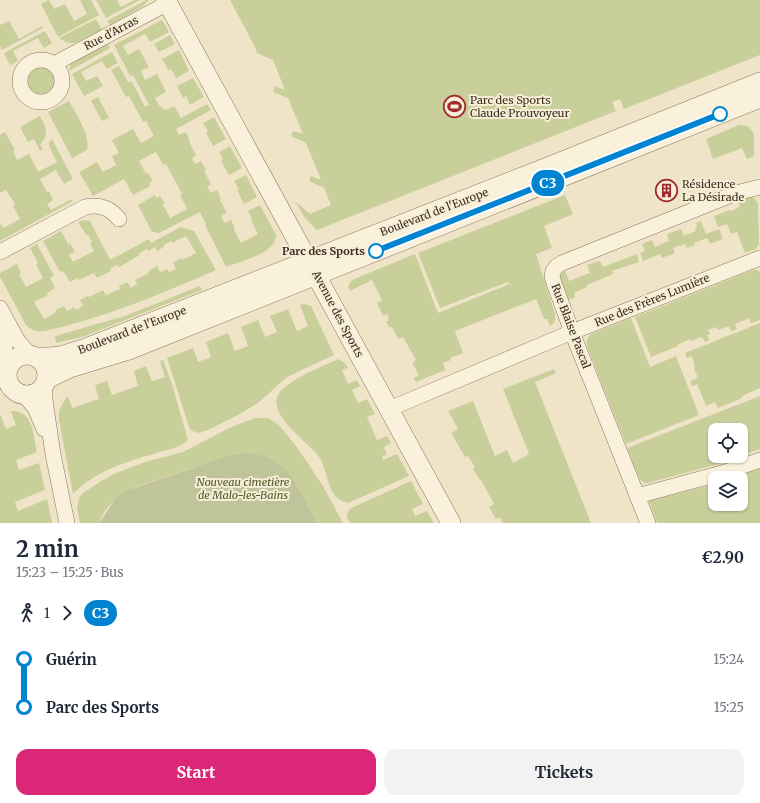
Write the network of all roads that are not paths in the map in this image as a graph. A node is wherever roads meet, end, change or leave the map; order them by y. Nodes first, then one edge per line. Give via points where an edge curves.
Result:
1 (167, 2) edge
2 (54, 64) dead end
3 (759, 93) edge
4 (760, 186) edge
5 (119, 219) dead end
6 (0, 252) edge
7 (760, 258) edge
8 (313, 268) junction
9 (0, 308) edge
10 (0, 327) edge
11 (572, 332) junction
12 (16, 362) edge
13 (46, 382) junction
14 (12, 390) edge
15 (389, 409) junction
16 (53, 454) junction
17 (760, 460) edge
18 (637, 496) junction
19 (67, 523) edge
20 (451, 523) edge
21 (648, 523) edge

1 - 2 street, Rue d'Arras
1 - 8 street, Avenue des Sports
3 - 8 street, Boulevard de l'Europe
4 - 11 street, Rue Blaise Pascal via 728,196 557,266 552,274 553,280
5 - 6 street via 103,207 85,207
7 - 11 street, Rue des Frères Lumière
8 - 12 street, Boulevard de l'Europe via 83,349 60,356
8 - 13 street, Boulevard de l'Europe via 129,350 74,366
8 - 15 street, Avenue des Sports
9 - 12 street via 18,341
10 - 12 street
11 - 15 street, Rue des Frères Lumière
11 - 18 street, Rue Blaise Pascal
12 - 13 street via 45,366
12 - 14 street via 7,381
13 - 14 street via 36,393
13 - 16 street via 45,400
14 - 16 street via 30,400 38,413
15 - 20 street, Avenue des Sports
16 - 19 street
17 - 18 street via 722,474
18 - 21 street, Rue Blaise Pascal

